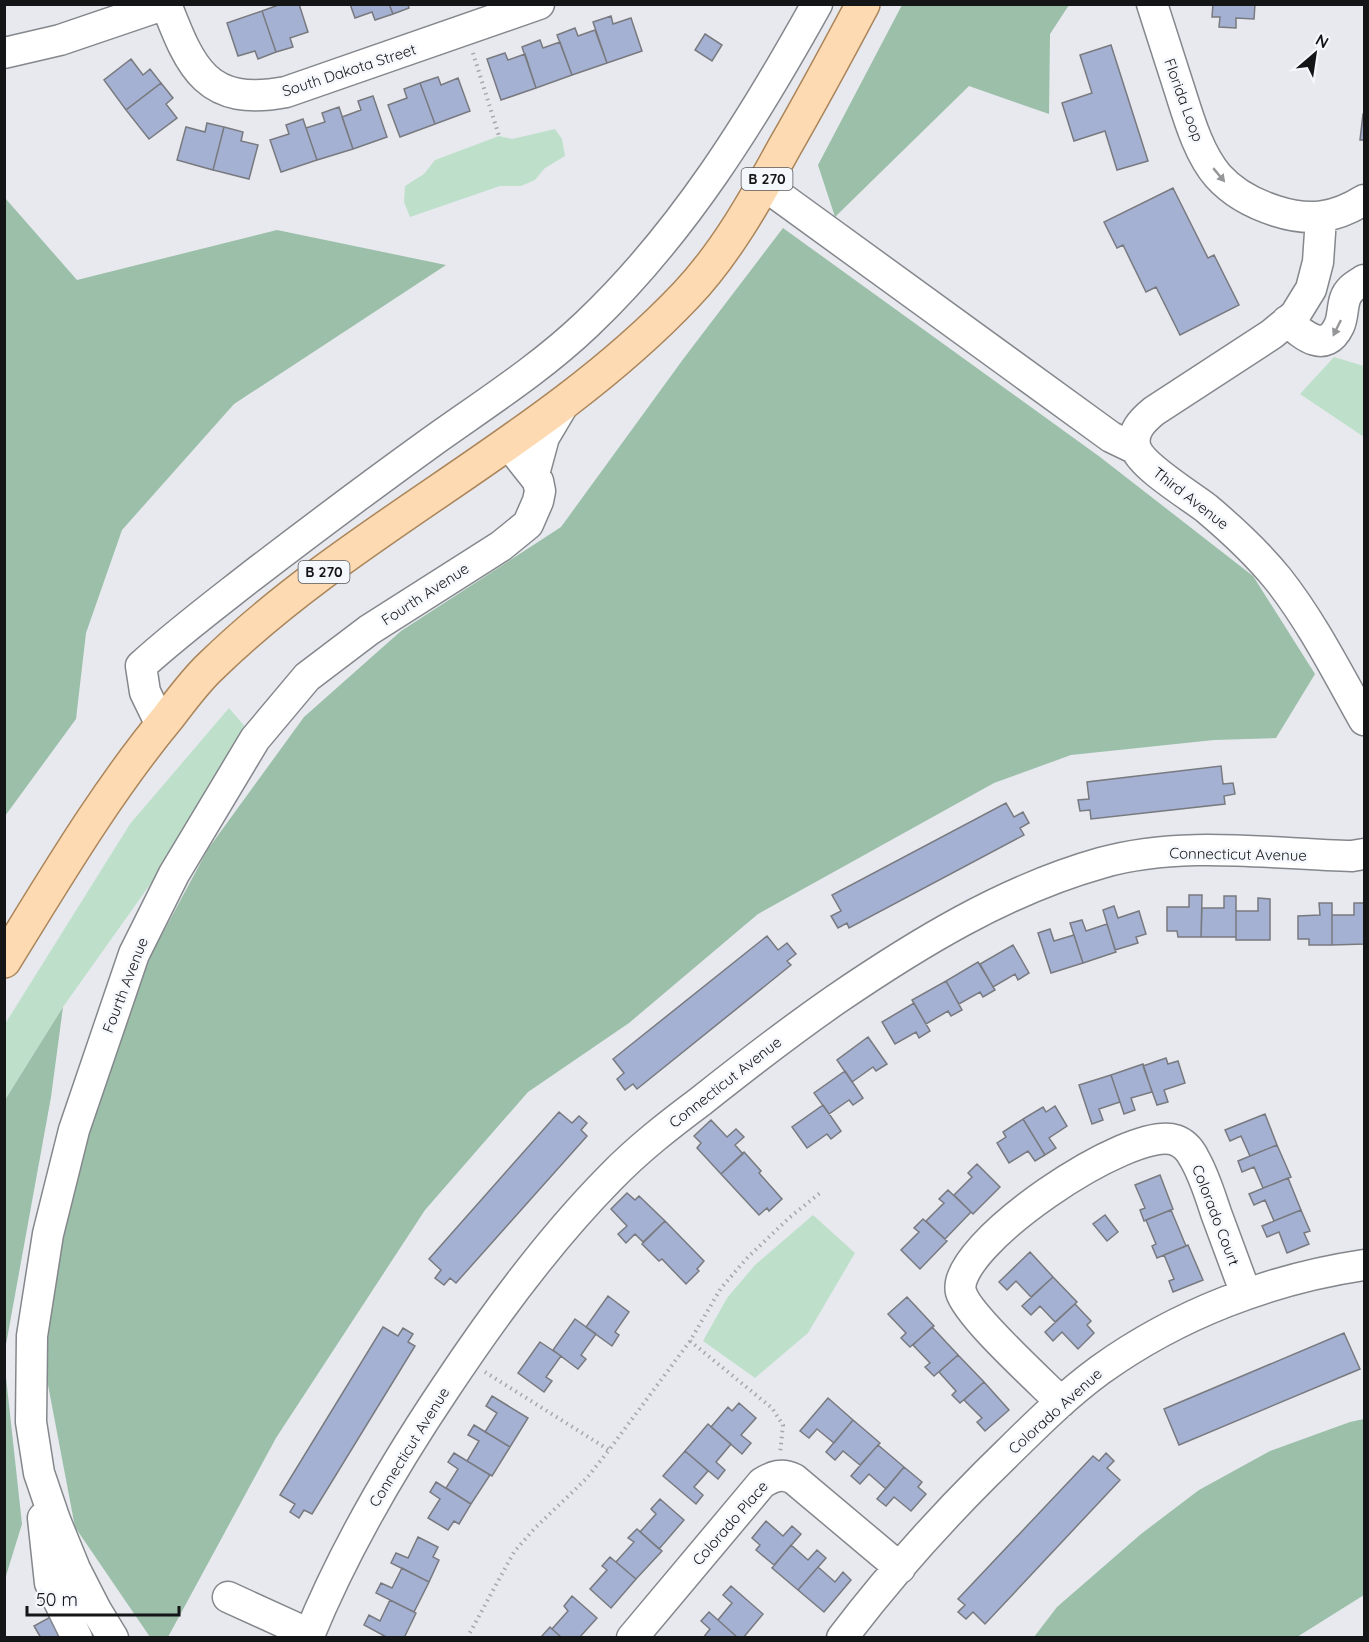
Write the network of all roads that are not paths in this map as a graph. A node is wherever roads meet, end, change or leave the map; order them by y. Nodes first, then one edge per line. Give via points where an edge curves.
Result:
1 (166, 4) edge
2 (539, 4) edge
3 (817, 4) edge
4 (863, 4) edge
5 (1152, 4) edge
6 (4, 53) edge
7 (764, 185) junction
8 (1365, 200) edge
9 (1321, 218) junction
10 (1365, 280) edge
11 (1287, 321) junction
12 (563, 405) junction
13 (508, 443) junction
14 (1136, 449) junction
15 (534, 474) junction
16 (1365, 720) edge
17 (161, 725) junction
18 (1365, 854) edge
19 (4, 961) edge
20 (1365, 1265) edge
21 (1246, 1294) junction
22 (1061, 1402) junction
23 (39, 1473) junction
24 (900, 1568) junction
25 (228, 1597) dead end
26 (309, 1636) edge
27 (77, 1638) edge
28 (113, 1638) edge
29 (632, 1638) edge
30 (842, 1638) edge

1 - 2 street, South Dakota Street via 197,70 211,82 247,96 286,92
1 - 6 street via 60,40
3 - 17 street via 774,82 672,232 602,310 522,377 334,512 141,666 145,692
4 - 7 main road, B 270
5 -> 9 street, Florida Loop via 1198,141 1217,175 1240,196 1261,207
7 - 12 main road, B 270 via 731,238 689,292 646,336
7 - 14 street via 1111,437
8 - 9 street, Florida Loop
9 - 11 street via 1318,261 1311,289
10 -> 11 street via 1351,288 1345,298 1340,325 1332,337 1321,342 1307,338
11 - 14 street via 1142,421 1135,434
12 - 13 main road, B 270
12 - 15 street, Fourth Avenue via 544,437
13 - 15 street
13 - 17 main road, B 270 via 341,560 254,627 209,668
14 - 16 street, Third Avenue via 1146,464 1225,524 1276,577 1297,604
15 - 23 street, Fourth Avenue via 540,491 528,524 501,546 369,630 307,677 255,739 174,874 139,944 74,1130 48,1234 32,1336 31,1422
17 - 19 main road, B 270 via 116,783
18 - 26 street, Connecticut Avenue via 1178,851 1102,862 982,910 861,982 796,1028 648,1142 610,1177 502,1306 411,1439 348,1552
20 - 21 street, Colorado Avenue
21 - 22 street, Colorado Avenue via 1158,1334 1100,1370
21 - 22 street, Colorado Court via 1206,1184 1185,1144 1163,1138 1092,1164 1016,1216 962,1277 960,1290 970,1311
22 - 24 street, Colorado Avenue via 967,1493
23 - 27 street via 50,1583
23 - 28 street, Fourth Avenue via 75,1569
24 - 29 street, Colorado Place via 794,1479 780,1475 762,1483
24 - 30 street, Colorado Avenue
25 - 26 street

